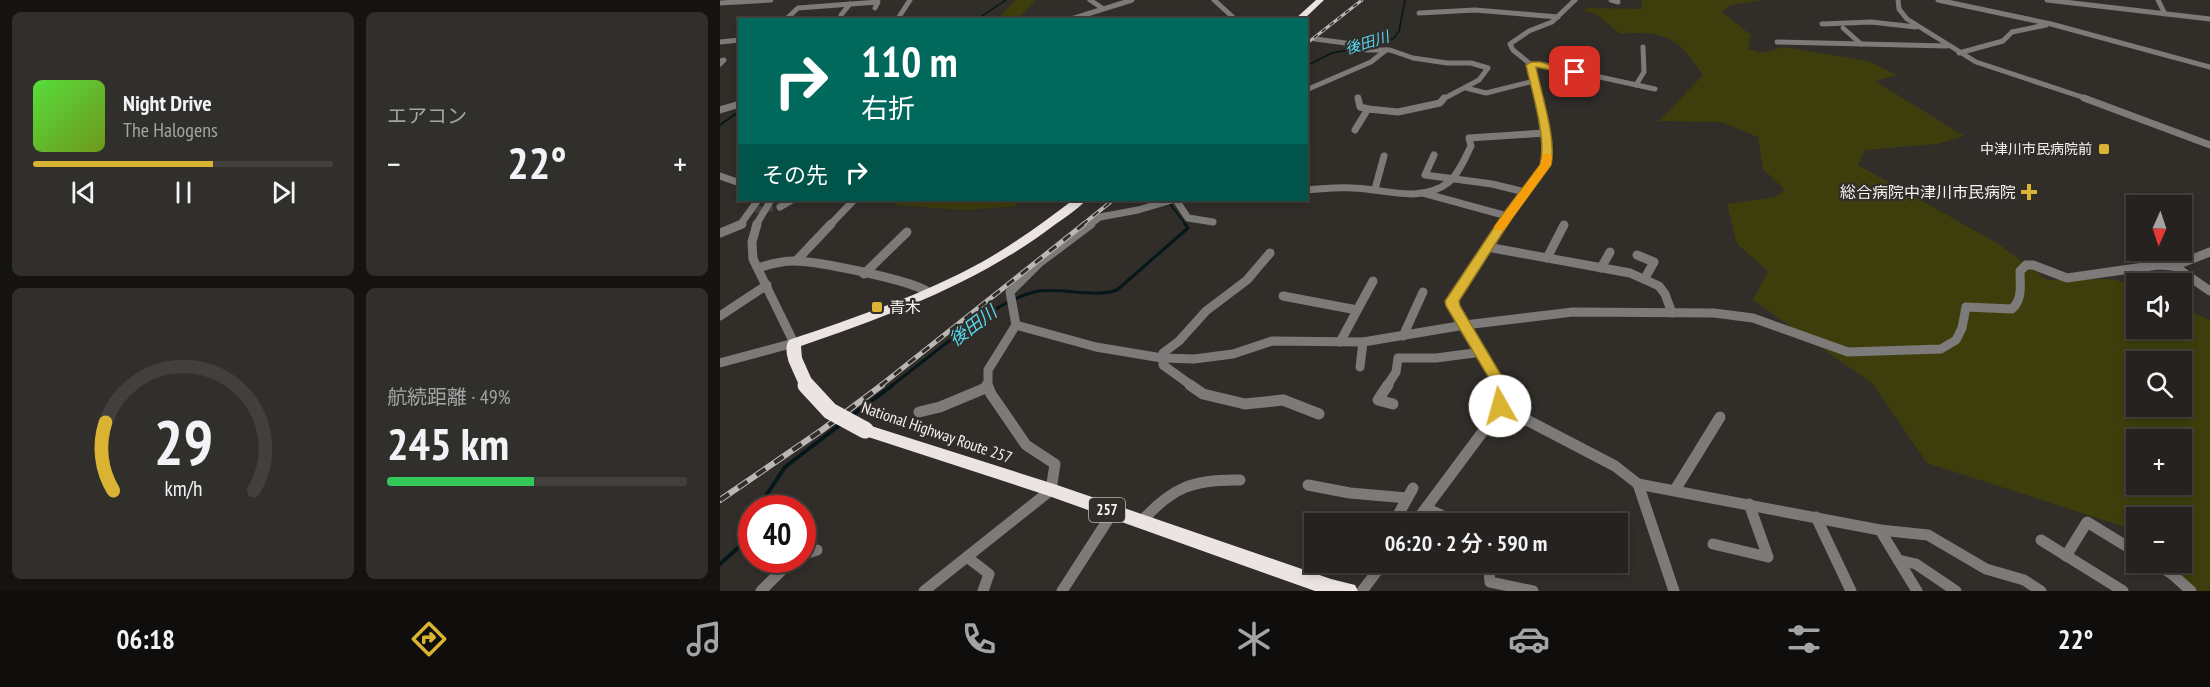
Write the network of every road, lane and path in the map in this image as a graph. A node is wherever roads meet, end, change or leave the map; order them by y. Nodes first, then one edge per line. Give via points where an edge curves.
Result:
1 (771, 0) edge
2 (910, 0) edge
3 (1090, 0) edge
4 (1132, 0) edge
5 (1214, 0) edge
6 (1320, 0) edge
7 (1575, 0) edge
8 (1611, 0) edge
9 (1898, 0) edge
10 (1938, 0) edge
11 (2047, 0) edge
12 (2158, 0) edge
13 (859, 2) edge
14 (1618, 2) dead end
15 (720, 3) edge
16 (850, 4) junction
17 (875, 8) dead end
18 (1102, 8) junction
19 (1419, 13) dead end
20 (2165, 14) junction
21 (841, 15) dead end
22 (1558, 17) junction
23 (787, 18) edge
24 (898, 18) edge
25 (1074, 18) edge
26 (1234, 18) edge
27 (1300, 18) edge
28 (2210, 19) edge
29 (1822, 24) dead end
30 (2051, 24) junction
31 (1918, 27) junction
32 (1843, 28) dead end
33 (1315, 39) dead end
34 (738, 40) edge
35 (720, 42) edge
36 (1777, 42) dead end
37 (1862, 44) junction
38 (1643, 47) dead end
39 (1949, 47) junction
40 (1386, 50) junction
41 (1959, 53) junction
42 (1531, 65) junction
43 (2210, 67) edge
44 (1534, 81) junction
45 (1636, 85) junction
46 (1466, 88) junction
47 (1308, 89) edge
48 (1655, 89) dead end
49 (1358, 96) dead end
50 (738, 105) edge
51 (720, 110) edge
52 (1368, 110) junction
53 (1355, 130) dead end
54 (1545, 133) junction
55 (2210, 145) edge
56 (1434, 155) dead end
57 (1384, 156) dead end
58 (720, 176) edge
59 (1451, 179) junction
60 (738, 182) edge
61 (1375, 189) junction
62 (1308, 190) edge
63 (1525, 192) junction
64 (1415, 193) junction
65 (758, 201) edge
66 (770, 201) edge
67 (791, 201) edge
68 (853, 201) edge
69 (1079, 201) edge
70 (1170, 201) edge
71 (1175, 201) edge
72 (780, 207) tunnel mouth
73 (1507, 216) junction
74 (1213, 222) dead end
75 (1564, 225) dead end
76 (720, 232) edge
77 (907, 232) dead end
78 (1487, 246) junction
79 (1611, 252) dead end
80 (2210, 252) edge
81 (1270, 253) dead end
82 (1637, 255) dead end
83 (1547, 258) junction
84 (796, 261) junction
85 (2174, 266) junction
86 (1601, 267) junction
87 (758, 268) junction
88 (864, 274) junction
89 (1645, 278) junction
90 (1373, 281) dead end
91 (767, 285) junction
92 (2210, 291) edge
93 (928, 292) junction
94 (1423, 292) dead end
95 (1283, 296) dead end
96 (1357, 310) junction
97 (1672, 313) junction
98 (720, 316) edge
99 (1016, 325) junction
100 (1465, 325) junction
101 (1403, 336) junction
102 (1340, 342) junction
103 (1363, 342) junction
104 (794, 343) junction
105 (1482, 352) junction
106 (1162, 358) junction
107 (720, 363) edge
108 (1359, 367) dead end
109 (988, 387) junction
110 (1393, 404) dead end
111 (1500, 406) junction
112 (919, 412) dead end
113 (1319, 414) dead end
114 (1720, 417) dead end
115 (1240, 480) dead end
116 (1638, 484) junction
117 (1308, 485) dead end
118 (1051, 490) junction
119 (1675, 490) junction
120 (1749, 504) junction
121 (1426, 508) junction
122 (1113, 512) junction
123 (1400, 513) edge
124 (1422, 513) edge
125 (1437, 513) edge
126 (1816, 517) junction
127 (1141, 522) junction
128 (1880, 530) junction
129 (2041, 540) dead end
130 (1713, 544) dead end
131 (2126, 546) edge
132 (967, 556) junction
133 (2066, 556) junction
134 (1898, 560) junction
135 (779, 573) edge
136 (1376, 573) edge
137 (1489, 573) edge
138 (2170, 573) edge
139 (2103, 586) edge
140 (761, 591) edge
141 (924, 591) edge
142 (982, 591) edge
143 (1062, 591) edge
144 (1348, 591) edge
145 (1362, 591) edge
146 (1533, 591) edge
147 (1674, 591) edge
148 (1851, 591) edge
149 (1917, 591) edge
150 (1956, 591) edge
151 (2041, 591) edge
152 (2123, 591) edge
153 (2191, 591) edge

1 - 15 street
2 - 24 street
3 - 18 street
4 - 18 street
5 - 26 street
6 - 27 highway
7 - 22 street
8 - 14 street
9 - 31 street via 1903,15
10 - 30 street
11 - 20 street
12 - 20 street
13 - 16 street
13 - 17 street via 878,2
16 - 21 street
16 - 23 street via 798,8
18 - 25 street
19 - 22 street via 1475,10
20 - 28 street
22 - 42 street via 1510,44
29 - 31 street via 1871,22
30 - 41 street via 2012,32 2003,41
30 - 43 street
31 - 39 street
32 - 37 street
33 - 40 street
34 - 35 street
36 - 37 street
37 - 39 street
38 - 45 street via 1644,72
39 - 41 street
40 - 46 street via 1413,58 1488,68 1480,80
40 - 47 street via 1371,62
41 - 55 street via 1991,68
42 - 44 street
42 - 45 street
44 - 46 street via 1523,81 1494,94
44 - 54 street
45 - 48 street
46 - 52 street via 1440,103 1411,110
49 - 52 street via 1360,107
50 - 51 street
52 - 53 street
54 - 59 street via 1469,138 1471,146
54 - 63 street via 1545,165
56 - 59 street via 1425,175
57 - 61 street
58 - 60 street
59 - 63 street
59 - 64 street
61 - 62 street
61 - 64 street via 1390,194
63 - 73 street
64 - 73 street via 1441,196
65 - 76 street via 741,225
66 - 87 street via 752,236 751,247
67 - 72 street
68 - 84 street
69 - 93 highway via 1008,252
70 - 99 street via 1100,217 1039,263 1010,292
71 - 74 street via 1188,218
73 - 78 street
75 - 83 street
77 - 88 street
78 - 83 street
78 - 100 street via 1452,301
79 - 86 street
80 - 85 street
81 - 106 street via 1247,280 1206,310
82 - 89 street via 1654,262
83 - 86 street
84 - 87 street
84 - 88 street
85 - 92 street
85 - 97 street via 2067,278 2026,265 2020,271 2018,306 1966,307 1956,340 1941,349 1848,352 1753,318
86 - 89 street
87 - 91 street
88 - 93 street via 920,286
89 - 97 street via 1659,286
90 - 96 street
91 - 98 street
91 - 104 street
93 - 104 highway
94 - 101 street
95 - 96 street
96 - 102 street
97 - 100 street via 1573,312
99 - 106 street via 1096,347
99 - 109 street via 988,370
100 - 101 street
100 - 105 street
101 - 103 street
102 - 103 street
102 - 106 street via 1272,341 1233,354
103 - 108 street
104 - 107 street
104 - 118 highway, National Highway Route 257 / 257, bridge via 800,377 809,393 842,419 865,430
105 - 110 street via 1398,358 1396,372 1378,400
105 - 111 street via 1502,390
106 - 113 street via 1163,365 1203,394 1245,404 1283,400
109 - 112 street
109 - 118 street via 1026,445 1055,464
111 - 116 street via 1615,466
111 - 121 street
114 - 119 street
115 - 127 street via 1208,478 1170,492
116 - 119 street
116 - 147 street
117 - 123 street via 1350,493 1410,493
118 - 122 highway, National Highway Route 257 / 257
118 - 132 street
119 - 120 street
120 - 126 street
120 - 130 street via 1768,557
121 - 124 street
121 - 125 street
122 - 127 highway, National Highway Route 257 / 257
122 - 143 street
126 - 128 street
126 - 148 street
127 - 144 highway, National Highway Route 257 / 257
128 - 134 street
128 - 151 street via 1928,535 1986,569 2024,580
129 - 133 street
131 - 133 street via 2087,522
132 - 141 street
132 - 142 street via 989,574
133 - 139 street
134 - 149 street
134 - 150 street via 1916,564
135 - 140 street
136 - 145 street
137 - 146 street via 1490,582
138 - 153 street
139 - 152 street

